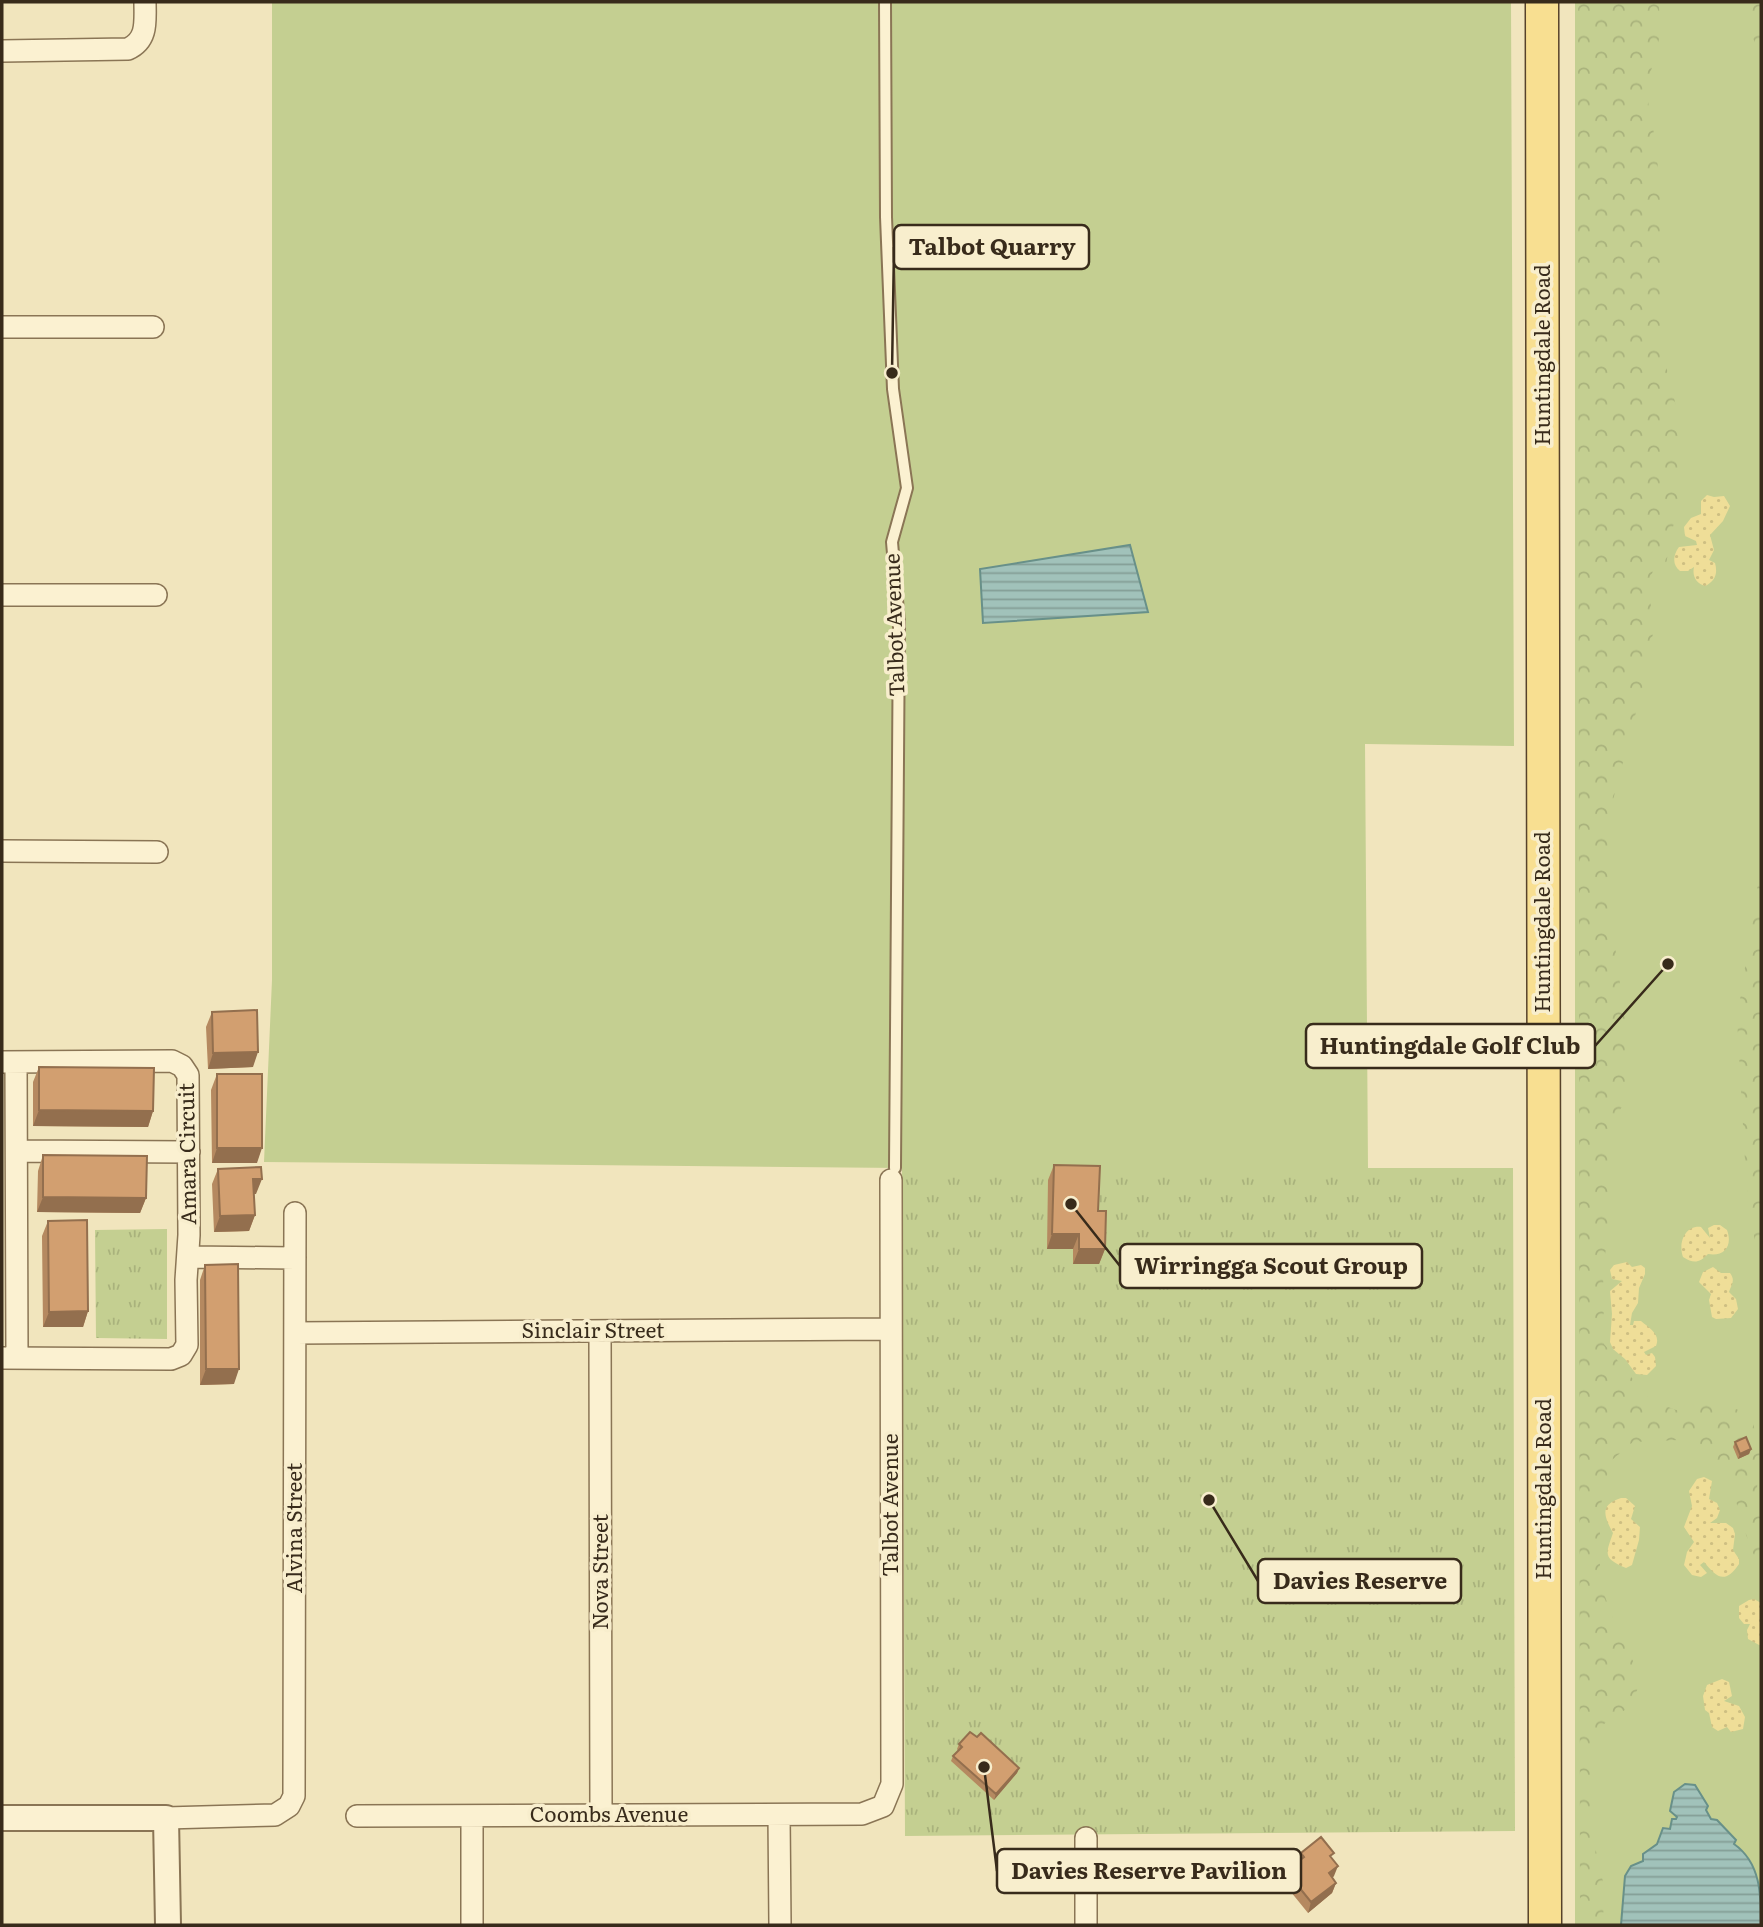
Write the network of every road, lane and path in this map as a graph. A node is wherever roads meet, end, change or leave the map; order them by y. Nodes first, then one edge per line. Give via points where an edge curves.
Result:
1 (145, 2) edge
2 (885, 2) edge
3 (1542, 2) edge
4 (2, 51) edge
5 (2, 327) edge
6 (153, 327) dead end
7 (156, 595) dead end
8 (2, 596) edge
9 (2, 852) edge
10 (157, 852) dead end
11 (9, 1062) edge
12 (17, 1151) junction
13 (189, 1152) junction
14 (893, 1174) joint
15 (295, 1213) dead end
16 (188, 1256) junction
17 (295, 1258) junction
18 (891, 1329) junction
19 (600, 1331) junction
20 (295, 1333) junction
21 (10, 1358) edge
22 (601, 1814) junction
23 (862, 1814) joint
24 (779, 1815) junction
25 (357, 1816) dead end
26 (472, 1816) junction
27 (2, 1818) edge
28 (166, 1818) junction
29 (1086, 1838) dead end
30 (167, 1925) edge
31 (472, 1925) edge
32 (780, 1925) edge
33 (1086, 1925) edge
34 (1545, 1925) edge

1 - 4 street via 144,33 128,49
2 - 14 lane, Talbot Avenue via 893,389 907,488 892,542 899,624
3 - 34 main road, Huntingdale Road
5 - 6 street
7 - 8 street
9 - 10 street
11 - 12 street
11 - 13 street, Amara Circuit via 172,1061 188,1074
12 - 13 street
12 - 21 street
13 - 16 street, Amara Circuit
14 - 18 street, Talbot Avenue
15 - 17 street, Alvina Street
16 - 17 street, Amara Circuit
16 - 21 street, Amara Circuit via 187,1345 181,1356
17 - 20 street, Alvina Street
18 - 19 street, Sinclair Street
18 - 23 street, Talbot Avenue via 892,1784 883,1806
19 - 20 street, Sinclair Street
19 - 22 street, Nova Street
20 - 28 street, Alvina Street via 294,1796 289,1806 275,1815
22 - 24 street, Coombs Avenue
22 - 26 street, Coombs Avenue
23 - 24 street, Coombs Avenue
24 - 32 street
25 - 26 street, Coombs Avenue
26 - 31 street
27 - 28 street
28 - 30 street
29 - 33 street

